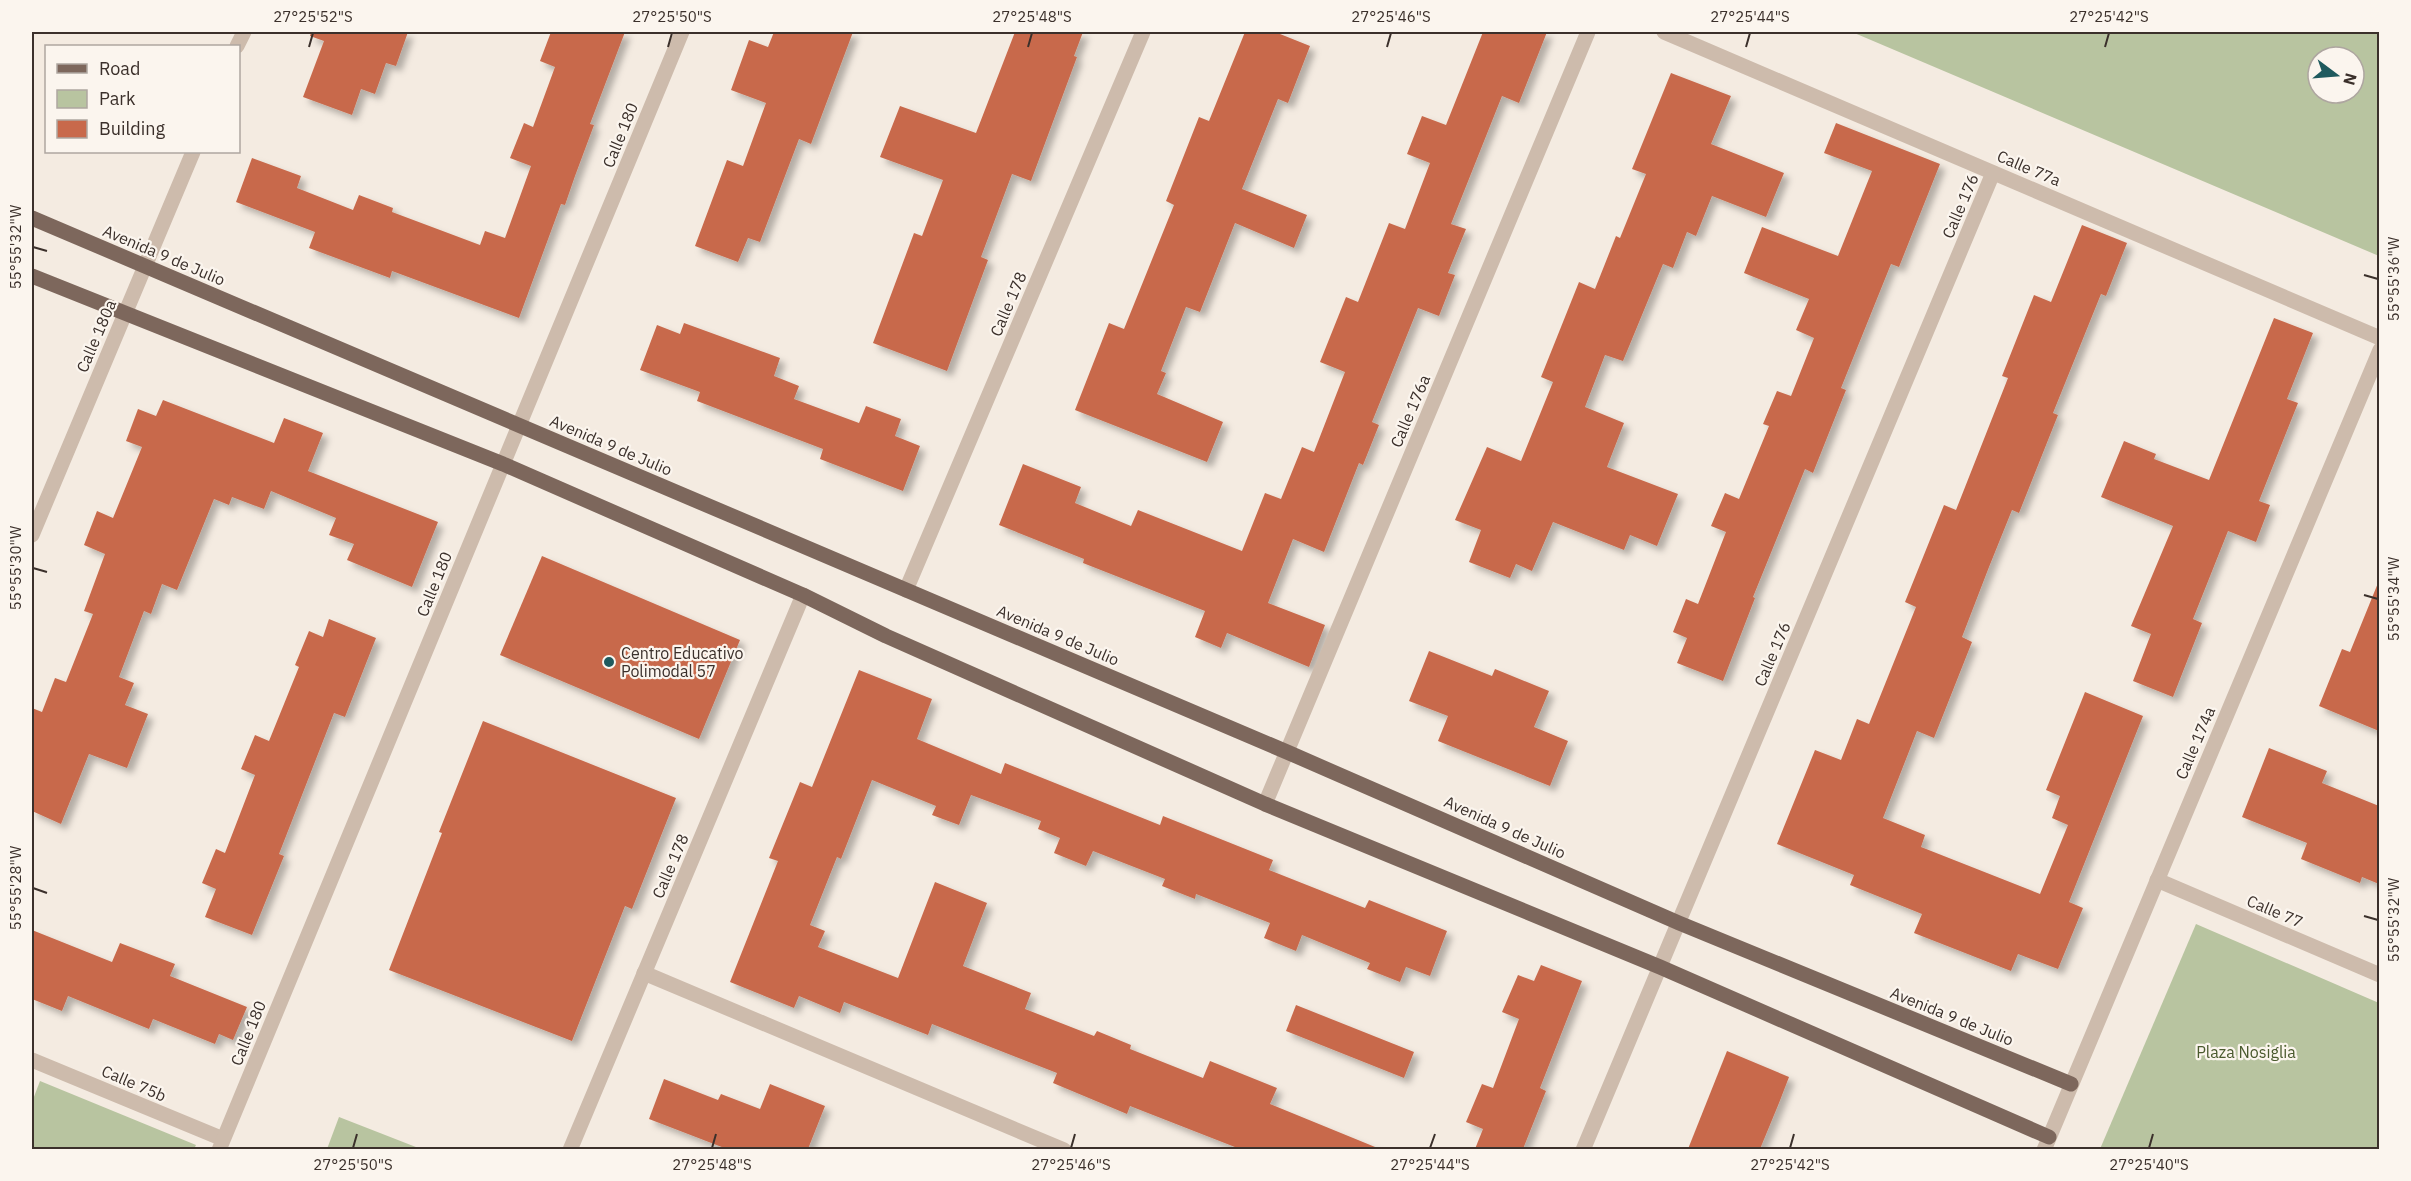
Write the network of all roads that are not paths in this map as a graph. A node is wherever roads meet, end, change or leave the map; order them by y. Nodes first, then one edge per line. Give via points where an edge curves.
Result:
1 (682, 32) edge
2 (1143, 32) edge
3 (1588, 32) edge
4 (1664, 32) edge
5 (193, 153) edge
6 (1993, 173) junction
7 (32, 218) edge
8 (145, 267) junction
9 (32, 276) edge
10 (125, 314) junction
11 (2379, 338) edge
12 (2379, 350) edge
13 (519, 425) junction
14 (503, 464) junction
15 (32, 535) edge
16 (906, 590) junction
17 (802, 595) junction
18 (1287, 752) junction
19 (1265, 804) junction
20 (2157, 880) junction
21 (1679, 923) junction
22 (1660, 967) junction
23 (645, 973) junction
24 (2379, 975) edge
25 (32, 1060) edge
26 (2071, 1084) junction
27 (2046, 1143) edge
28 (221, 1144) edge
29 (570, 1149) edge
30 (1064, 1149) edge
31 (1583, 1149) edge

1 - 13 street, Calle 180
2 - 16 street, Calle 178
3 - 18 street, Calle 176a
4 - 6 street, Calle 77a
5 - 8 street, Calle 180a
6 - 11 street, Calle 77a
6 - 21 street, Calle 176
7 - 8 main road, Avenida 9 de Julio
8 - 10 street, Calle 180a
8 - 13 main road, Avenida 9 de Julio
9 - 10 main road
10 - 14 main road
10 - 15 street, Calle 180a
12 - 20 street, Calle 174a
13 - 14 street, Calle 180
13 - 16 main road, Avenida 9 de Julio
14 - 17 main road
14 - 28 street, Calle 180
16 - 18 main road, Avenida 9 de Julio
17 - 19 main road
17 - 23 street, Calle 178
18 - 19 street, Calle 176a
18 - 21 main road, Avenida 9 de Julio
19 - 22 main road
20 - 24 street, Calle 77
20 - 26 street, Calle 174a
21 - 22 street, Calle 176
21 - 26 main road, Avenida 9 de Julio
22 - 27 main road
22 - 31 street, Calle 176
23 - 29 street, Calle 178
23 - 30 street
25 - 28 street, Calle 75b
26 - 27 street, Calle 174a

